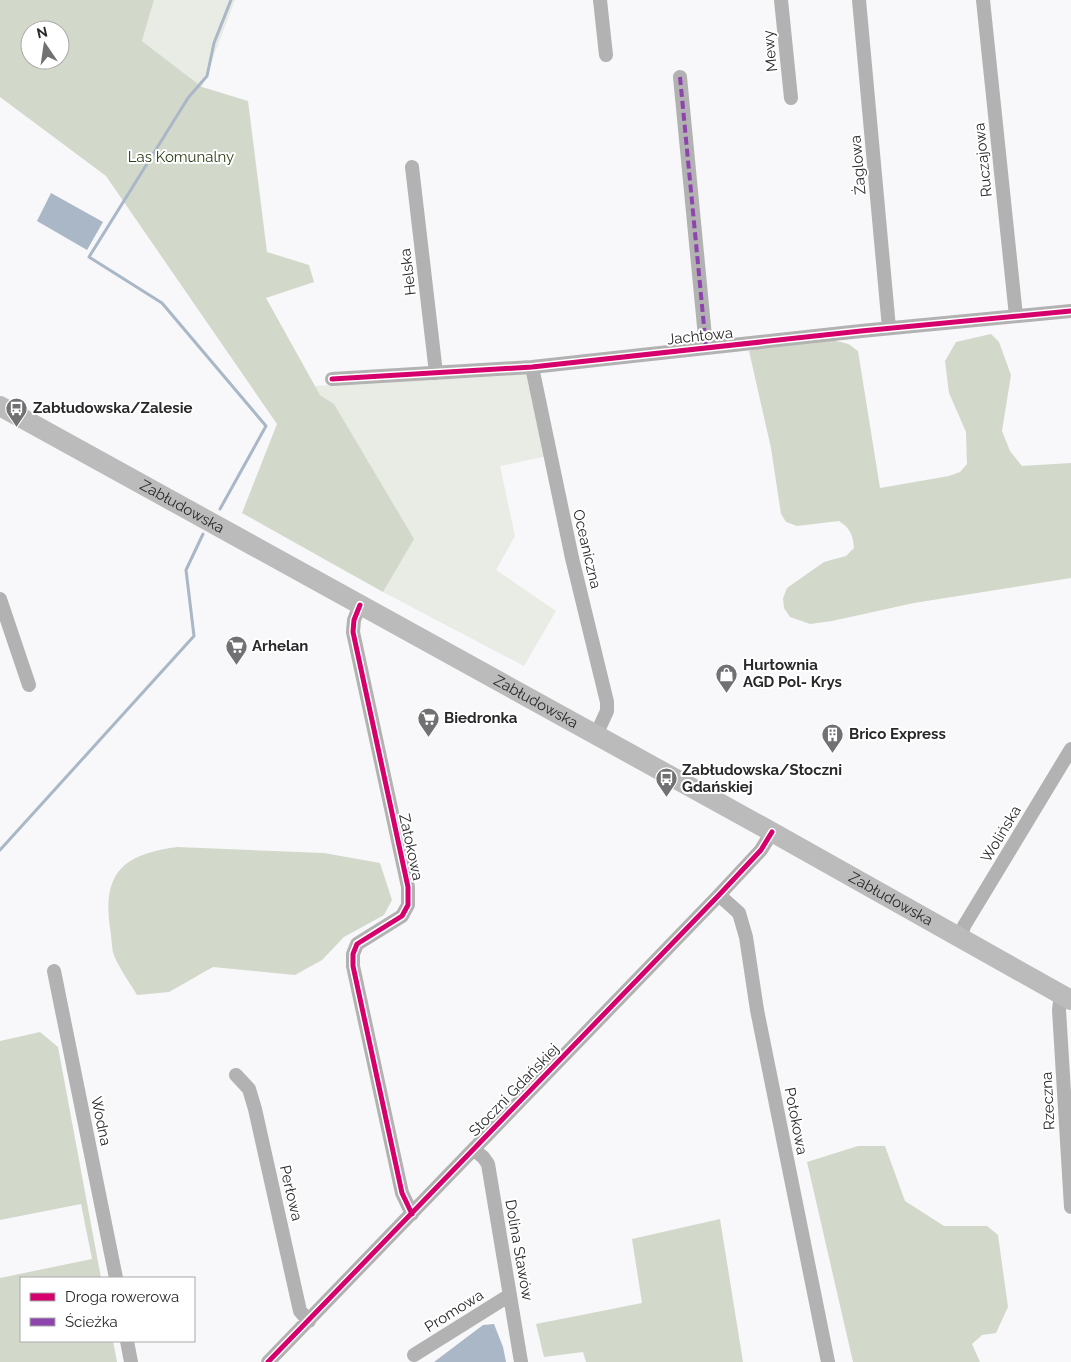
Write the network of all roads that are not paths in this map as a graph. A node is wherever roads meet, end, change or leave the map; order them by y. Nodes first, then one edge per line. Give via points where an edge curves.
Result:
1 (600, 0) edge
2 (781, 0) edge
3 (859, 0) edge
4 (983, 0) edge
5 (606, 56) dead end
6 (680, 78) dead end
7 (791, 98) dead end
8 (412, 167) dead end
9 (1071, 311) edge
10 (1016, 316) junction
11 (890, 328) junction
12 (706, 347) junction
13 (532, 367) junction
14 (436, 373) junction
15 (332, 379) dead end
16 (0, 406) edge
17 (0, 600) edge
18 (360, 605) junction
19 (29, 686) dead end
20 (596, 735) junction
21 (1071, 749) edge
22 (772, 832) junction
23 (719, 895) junction
24 (961, 936) junction
25 (54, 971) dead end
26 (1066, 997) edge
27 (236, 1075) dead end
28 (474, 1150) junction
29 (1071, 1207) edge
30 (412, 1214) junction
31 (116, 1277) edge
32 (510, 1295) junction
33 (309, 1321) junction
34 (128, 1342) edge
35 (283, 1355) edge
36 (414, 1355) dead end
37 (131, 1362) edge
38 (268, 1362) edge
39 (521, 1362) edge
40 (828, 1362) edge

1 - 5 street
2 - 7 street, Mewy
3 - 11 street, Żaglowa
4 - 10 street, Ruczajowa
6 - 12 street
8 - 14 street, Helska
9 - 10 street, Jachtowa
10 - 11 street, Jachtowa
11 - 12 street, Jachtowa
12 - 13 street, Jachtowa
13 - 14 street, Jachtowa
13 - 20 street, Oceaniczna via 572,558 607,702 607,711
14 - 15 street, Jachtowa
16 - 18 highway, Zabłudowska
17 - 19 street
18 - 20 highway, Zabłudowska
18 - 30 street, Zatokowa via 353,626 355,641 408,888 408,905 402,916 357,944 353,966 402,1194
20 - 22 highway, Zabłudowska
21 - 24 street, Wolińska
22 - 23 street, Stoczni Gdańskiej via 761,850
22 - 24 highway, Zabłudowska
23 - 28 street, Stoczni Gdańskiej
23 - 40 street, Potokowa via 739,913 746,937 757,1010
24 - 26 highway, Zabłudowska
25 - 31 street, Wodna
26 - 29 street, Rzeczna via 1059,1010
27 - 33 street, Perłowa via 249,1089 253,1102 300,1311
28 - 30 street, Stoczni Gdańskiej
28 - 32 street, Dolina Stawów via 488,1164
30 - 33 street, Stoczni Gdańskiej
32 - 36 street, Promowa
32 - 39 street, Dolina Stawów
33 - 35 street, Stoczni Gdańskiej
34 - 37 street
35 - 38 street, Stoczni Gdańskiej

